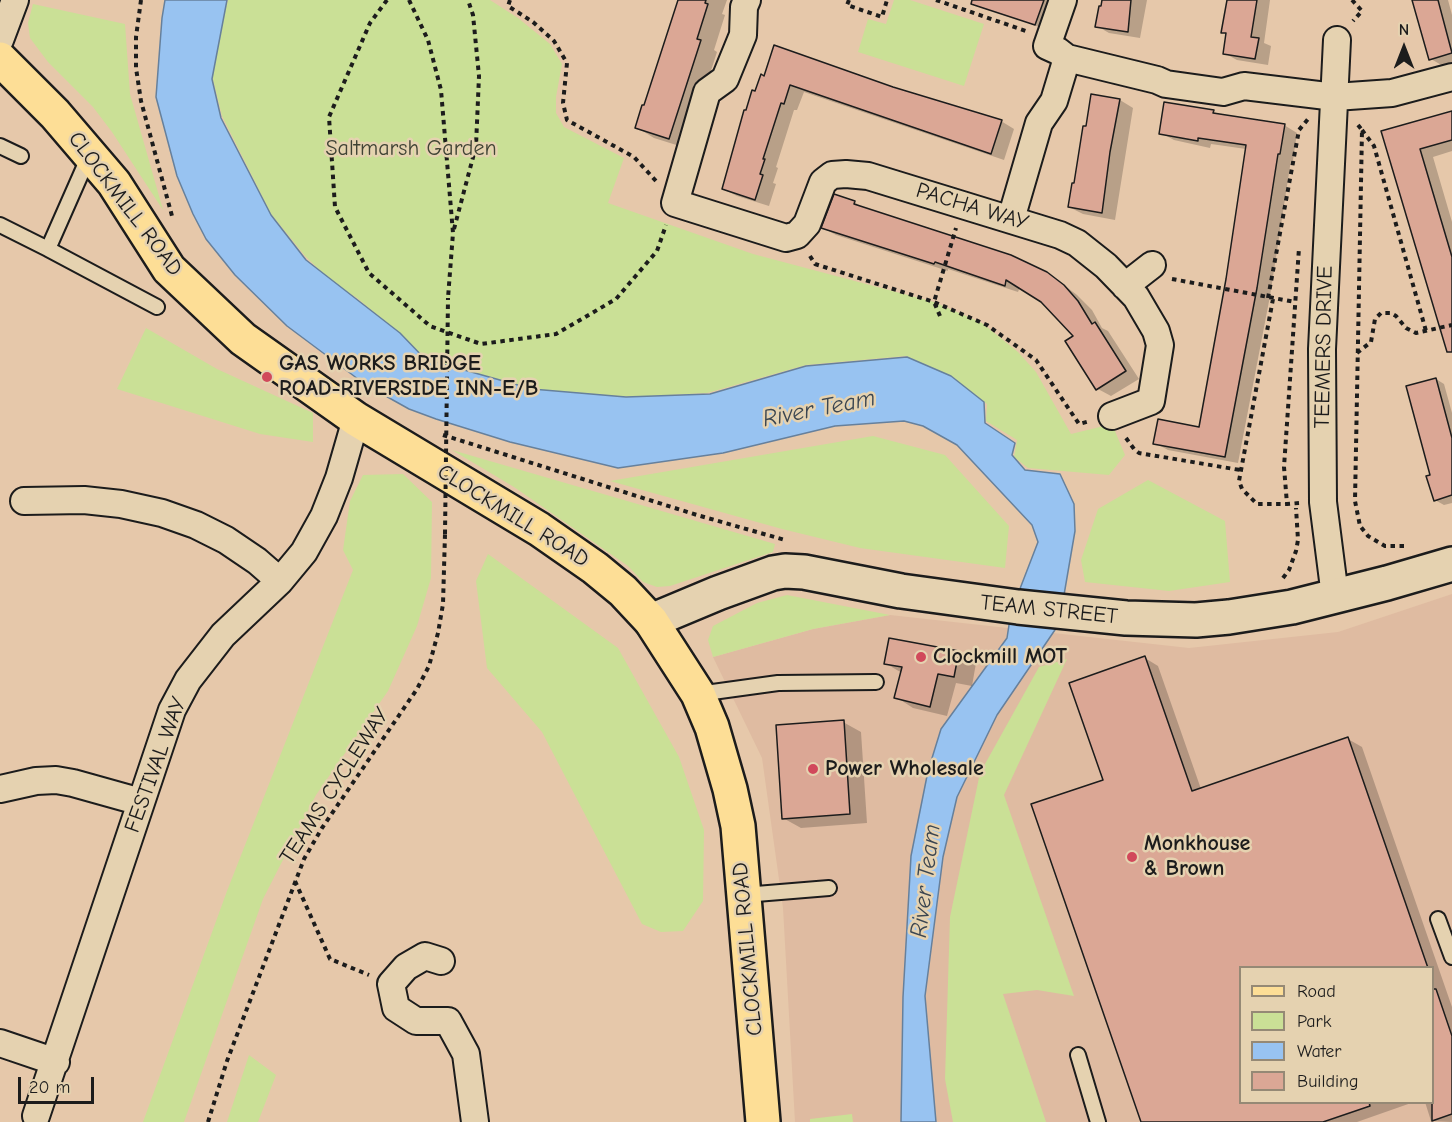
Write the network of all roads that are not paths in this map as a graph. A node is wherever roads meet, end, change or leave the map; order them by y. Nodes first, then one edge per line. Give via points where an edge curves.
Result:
1 (15, 0) edge
2 (747, 0) edge
3 (1063, 0) edge
4 (0, 40) edge
5 (1337, 40) dead end
6 (1067, 58) junction
7 (0, 59) edge
8 (1452, 77) edge
9 (1335, 97) junction
10 (0, 146) edge
11 (90, 154) junction
12 (21, 156) dead end
13 (1011, 219) junction
14 (0, 225) edge
15 (48, 249) junction
16 (1152, 265) road end
17 (1125, 286) junction
18 (157, 307) dead end
19 (1112, 416) road end
20 (356, 419) junction
21 (24, 501) dead end
22 (1452, 564) edge
23 (280, 581) junction
24 (1335, 596) junction
25 (651, 621) junction
26 (876, 682) dead end
27 (698, 694) junction
28 (0, 789) edge
29 (141, 802) junction
30 (830, 888) dead end
31 (744, 895) junction
32 (1438, 919) dead end
33 (1452, 957) edge
34 (441, 961) dead end
35 (0, 1043) edge
36 (1078, 1055) dead end
37 (56, 1062) junction
38 (36, 1116) dead end
39 (475, 1122) edge
40 (763, 1122) edge
41 (1098, 1122) edge

1 - 4 street
2 - 13 street, PACHA WAY via 743,35 725,79 707,92 675,203 786,238 797,235 807,224 823,182 832,175 846,174 868,176
3 - 6 street via 1047,46
5 - 9 street, TEEMERS DRIVE
6 - 9 street via 1166,84 1223,92 1244,86
6 - 13 street via 1053,101 1039,123
7 - 11 main road, CLOCKMILL ROAD
8 - 9 street via 1392,93
9 - 24 street, TEEMERS DRIVE via 1322,360 1323,502
10 - 12 lane
11 - 15 lane
11 - 20 main road, CLOCKMILL ROAD via 114,183 169,268 243,339
13 - 17 street, PACHA WAY via 1077,243
14 - 15 lane
15 - 18 lane
16 - 17 street
17 - 19 street, PACHA WAY via 1136,297 1160,345 1151,401
20 - 23 street, FESTIVAL WAY via 324,516 304,552
20 - 25 main road, CLOCKMILL ROAD via 539,529 623,591
21 - 23 street via 84,500 162,513 226,540
22 - 24 street, TEAM STREET
23 - 29 street, FESTIVAL WAY via 223,635 188,680 172,710
24 - 25 street, TEAM STREET via 1272,611 1196,620 1156,620 960,600 784,571
25 - 27 main road, CLOCKMILL ROAD
26 - 27 lane via 778,682
27 - 31 main road, CLOCKMILL ROAD via 730,789 738,826
28 - 29 street via 56,780
29 - 37 street, FESTIVAL WAY
30 - 31 lane
31 - 40 main road, CLOCKMILL ROAD
32 - 33 lane
34 - 39 street via 424,956 406,967 391,984 396,1008 416,1021 448,1021 466,1054
35 - 37 street
36 - 41 lane
37 - 38 street, FESTIVAL WAY

